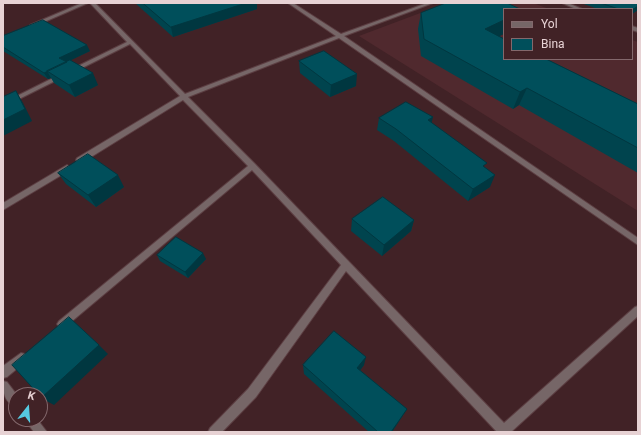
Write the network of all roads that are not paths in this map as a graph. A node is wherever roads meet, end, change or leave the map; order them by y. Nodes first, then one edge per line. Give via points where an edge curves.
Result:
1 (86, 3) edge
2 (92, 3) edge
3 (290, 3) edge
4 (431, 3) edge
5 (564, 3) edge
6 (577, 8) edge
7 (31, 26) edge
8 (340, 36) junction
9 (130, 42) junction
10 (185, 96) junction
11 (3, 105) edge
12 (252, 166) junction
13 (3, 207) edge
14 (638, 242) edge
15 (346, 265) junction
16 (638, 310) edge
17 (57, 328) edge
18 (27, 353) edge
19 (3, 373) edge
20 (214, 432) edge
21 (504, 432) edge

1 - 7 street
2 - 9 street
3 - 8 street
4 - 8 street
5 - 6 street
8 - 10 street
8 - 14 street
9 - 10 street
9 - 11 street
10 - 12 street
10 - 13 street
12 - 15 street
12 - 17 street
15 - 20 street via 252,393
15 - 21 street
16 - 21 street
18 - 19 street

